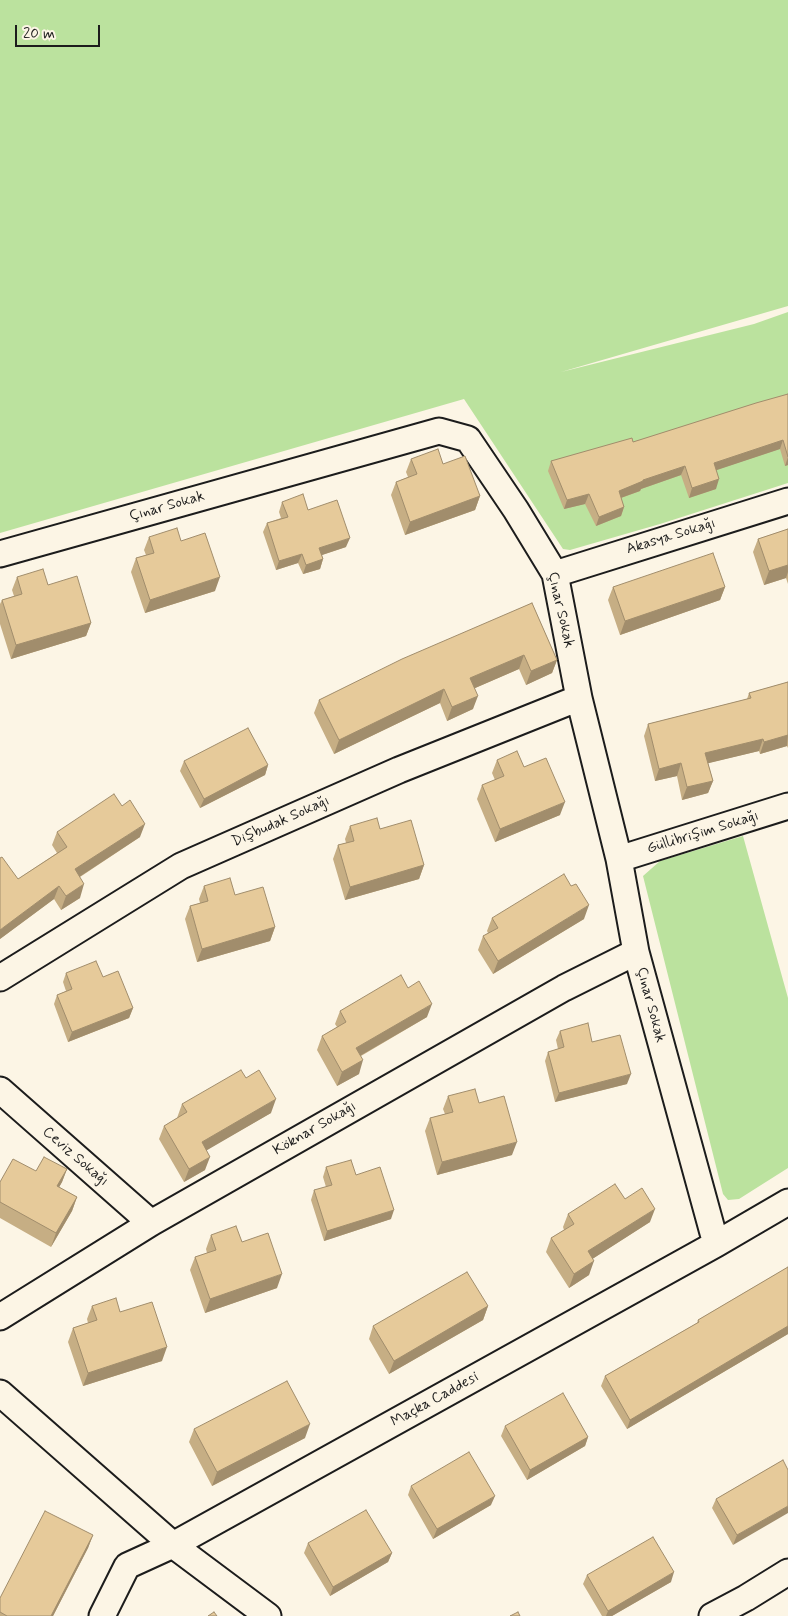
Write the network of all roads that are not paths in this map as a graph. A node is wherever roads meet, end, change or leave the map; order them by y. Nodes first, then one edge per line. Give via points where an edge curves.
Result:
1 (788, 501) edge
2 (0, 554) edge
3 (555, 574) junction
4 (579, 698) junction
5 (788, 806) edge
6 (619, 859) junction
7 (636, 952) junction
8 (0, 978) edge
9 (0, 1090) edge
10 (788, 1202) edge
11 (151, 1223) junction
12 (716, 1244) junction
13 (0, 1318) edge
14 (0, 1393) edge
15 (173, 1546) junction
16 (788, 1572) edge
17 (749, 1607) edge
18 (102, 1616) edge
19 (268, 1616) edge
20 (712, 1616) edge

1 - 3 street, Akasya Sokağı
2 - 3 street, Çınar Sokak via 439,431 468,439
3 - 4 street, Çınar Sokak
4 - 6 street, Çınar Sokak
4 - 8 street, Dişbudak Sokağı via 399,770 180,866
5 - 6 street, Güllibrişim Sokağı
6 - 7 street, Çınar Sokak
7 - 11 street, Köknar Sokağı via 564,988
7 - 12 street, Çınar Sokak
9 - 11 street, Ceviz Sokağı
10 - 12 street, Maçka Caddesi
11 - 13 street, Köknar Sokağı
12 - 15 street, Maçka Caddesi
14 - 15 street
15 - 18 street, Maçka Caddesi via 127,1566
15 - 19 street
16 - 17 street
17 - 20 street

